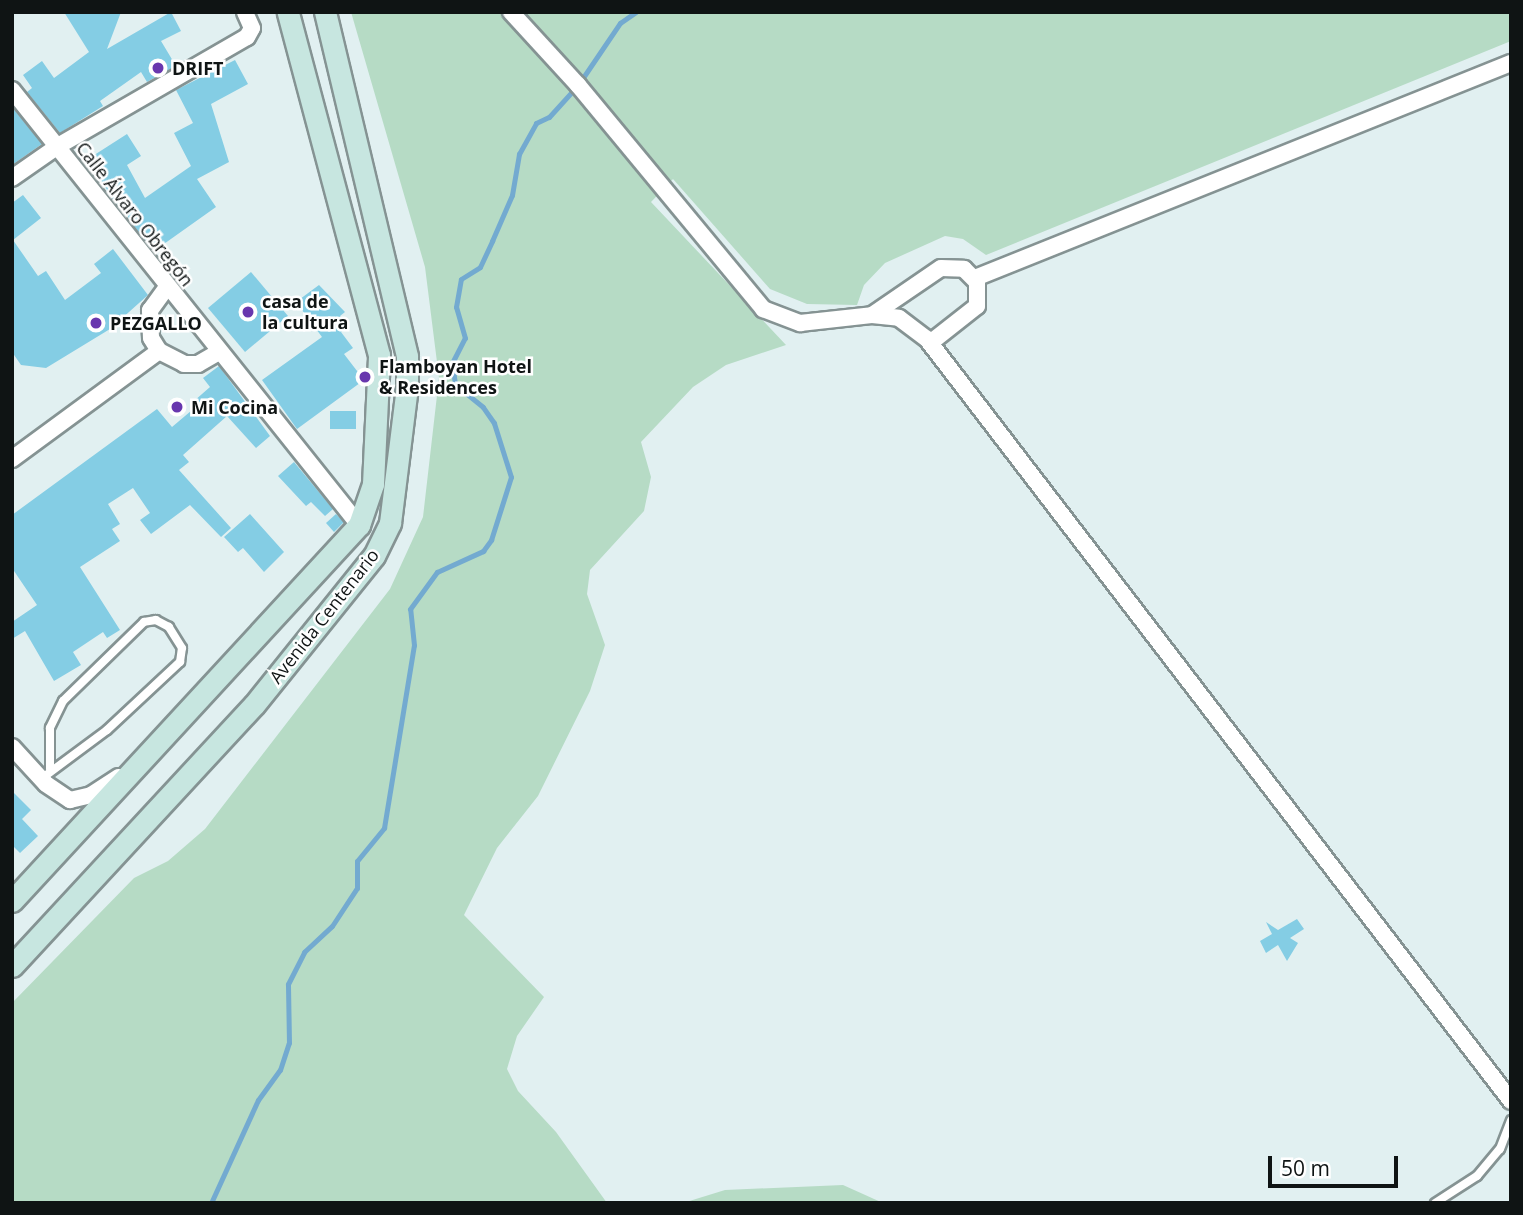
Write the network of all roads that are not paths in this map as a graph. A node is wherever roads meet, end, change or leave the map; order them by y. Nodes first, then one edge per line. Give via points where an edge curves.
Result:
1 (245, 12) edge
2 (288, 12) edge
3 (325, 12) edge
4 (510, 12) edge
5 (1511, 63) edge
6 (12, 90) edge
7 (58, 146) junction
8 (12, 178) edge
9 (975, 278) junction
10 (167, 287) junction
11 (872, 315) junction
12 (930, 343) junction
13 (159, 351) junction
14 (219, 352) junction
15 (12, 438) edge
16 (17, 456) edge
17 (359, 525) junction
18 (12, 747) edge
19 (133, 768) junction
20 (45, 774) junction
21 (12, 901) edge
22 (12, 966) edge
23 (1511, 1101) edge
24 (1511, 1120) edge
25 (1435, 1203) edge

1 - 7 street via 251,27 247,37
2 - 17 main road, Avenida Centenario via 379,355 373,484
3 - 22 main road, Avenida Centenario via 407,356 390,523 374,556 254,705
4 - 11 street via 578,85 763,309 800,323
5 - 9 street
6 - 7 street, Calle Álvaro Obregón
7 - 8 street
7 - 10 street, Calle Álvaro Obregón
9 - 11 street via 960,267 941,268
9 - 12 street via 980,296 975,310
10 - 13 street via 149,317 151,338
10 - 14 street, Calle Álvaro Obregón
11 - 12 street via 899,318
12 - 23 street
13 - 14 street via 184,364 198,364
13 - 16 street
14 - 17 street, Calle Álvaro Obregón
15 - 16 street
17 - 19 main road, Avenida Centenario
18 - 20 street
19 - 20 street via 77,801 60,797
19 - 21 main road, Avenida Centenario
20 - 20 lane via 50,729 63,701 144,622 156,620 169,627 182,648 180,662 107,730
24 - 25 lane via 1500,1149 1477,1176

